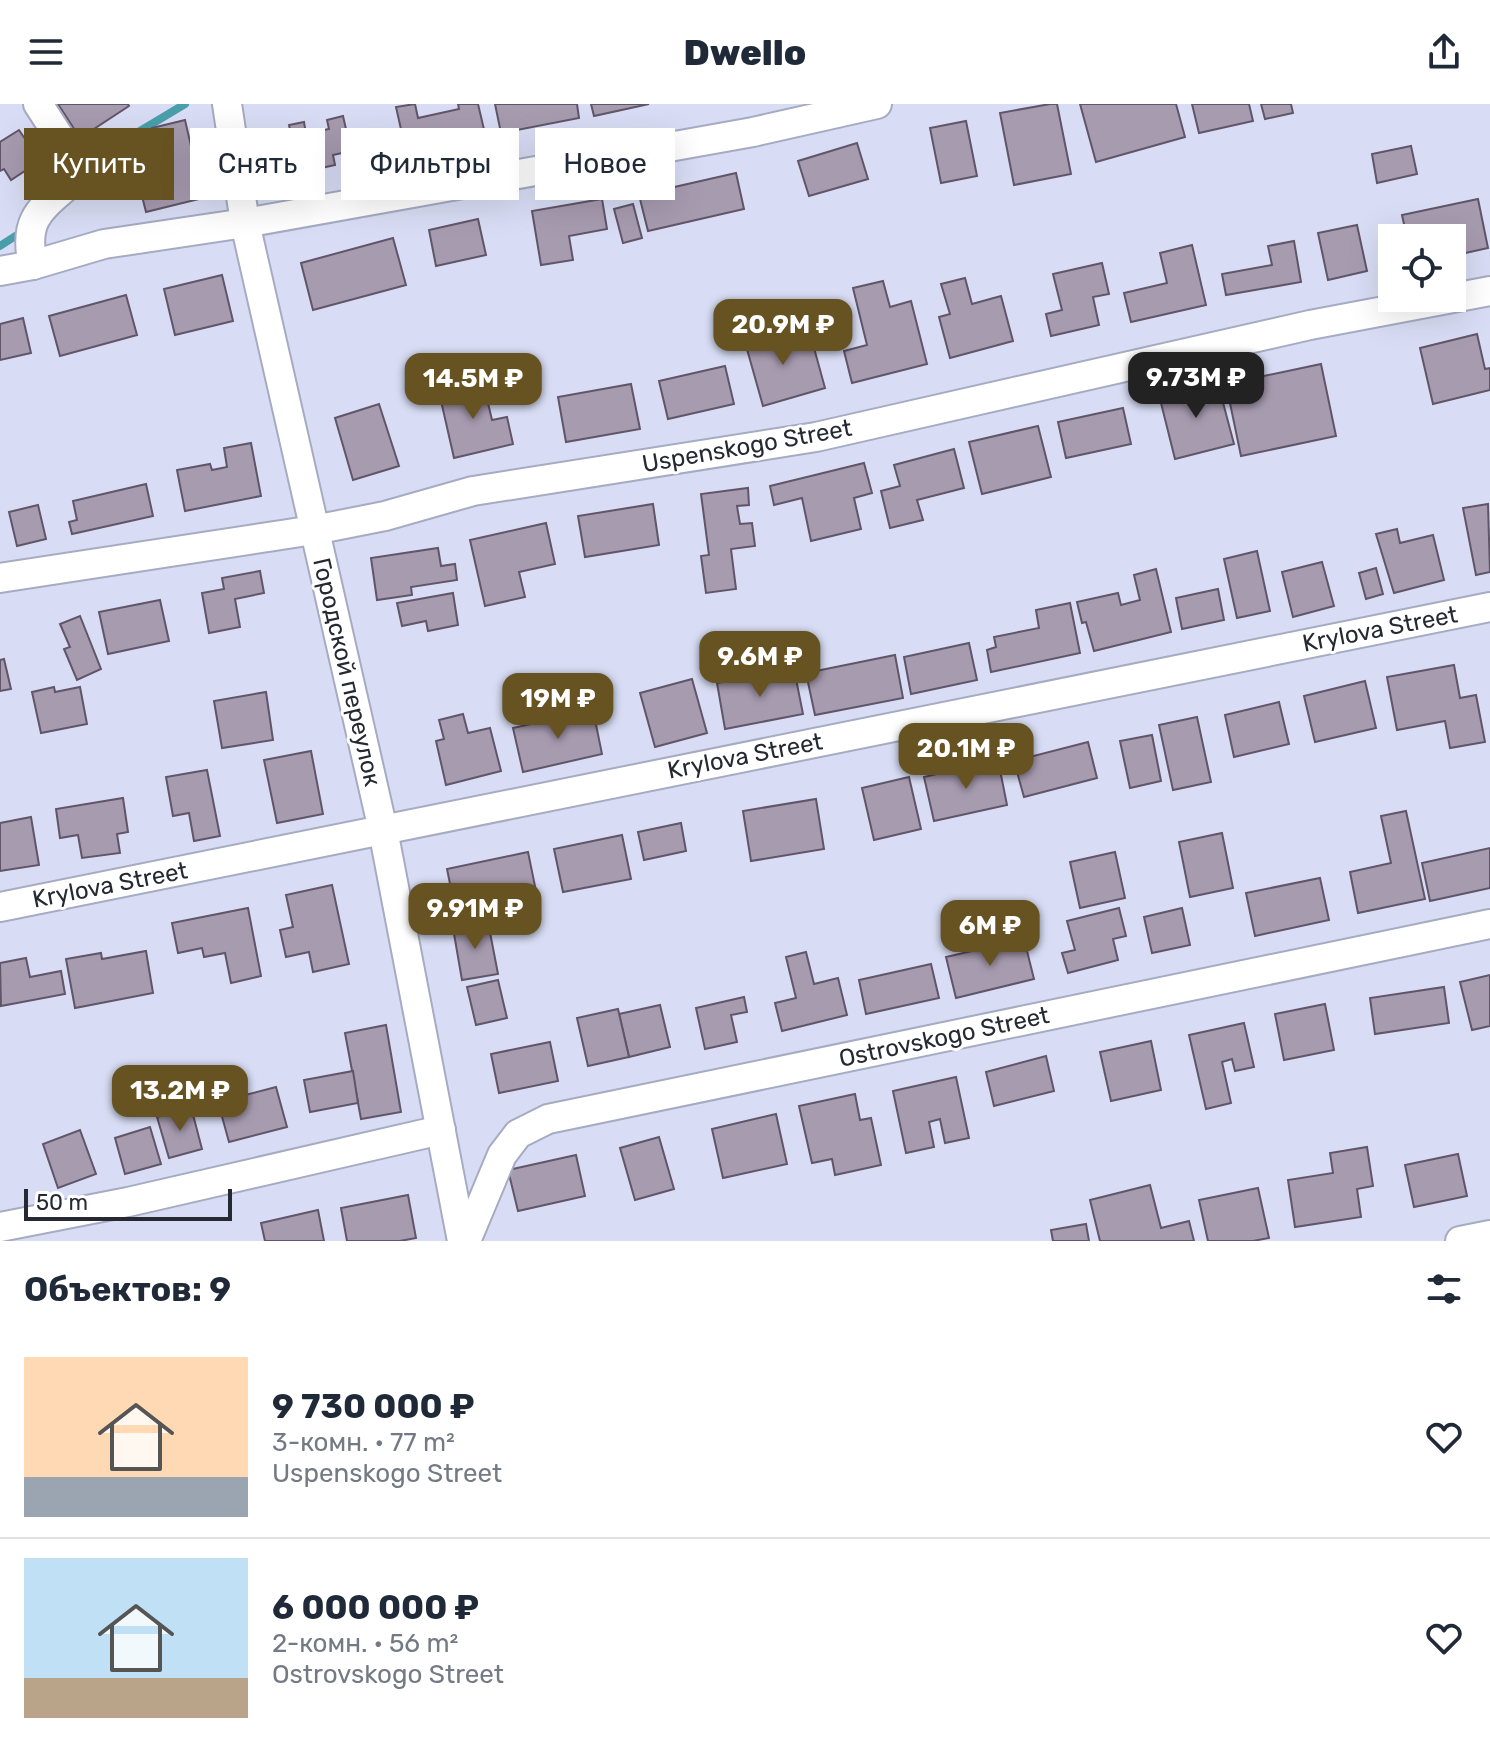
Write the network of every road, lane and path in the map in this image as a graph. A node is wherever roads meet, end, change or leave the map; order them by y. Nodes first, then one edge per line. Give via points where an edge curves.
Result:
1 (38, 104) edge
2 (227, 104) edge
3 (877, 104) edge
4 (245, 223) junction
5 (33, 265) junction
6 (0, 271) edge
7 (1490, 291) edge
8 (314, 530) junction
9 (0, 578) edge
10 (1490, 607) edge
11 (383, 830) junction
12 (0, 907) edge
13 (1490, 924) edge
14 (441, 1130) junction
15 (0, 1227) edge
16 (1490, 1235) edge
17 (464, 1241) edge
18 (1460, 1241) edge

1 - 5 street via 73,158 76,178 35,215 28,242
2 - 4 street, Городской переулок
3 - 4 street via 753,132
4 - 5 street via 104,244
4 - 8 street, Городской переулок
5 - 6 street
7 - 8 street, Uspenskogo Street via 1310,325 816,437 473,491
8 - 9 street, Uspenskogo Street
8 - 11 street, Городской переулок
10 - 11 street, Krylova Street
11 - 12 street, Krylova Street
11 - 14 street, Городской переулок
13 - 17 street, Ostrovskogo Street via 548,1119 518,1134 502,1155
14 - 15 street
14 - 17 street, Городской переулок
16 - 18 street

